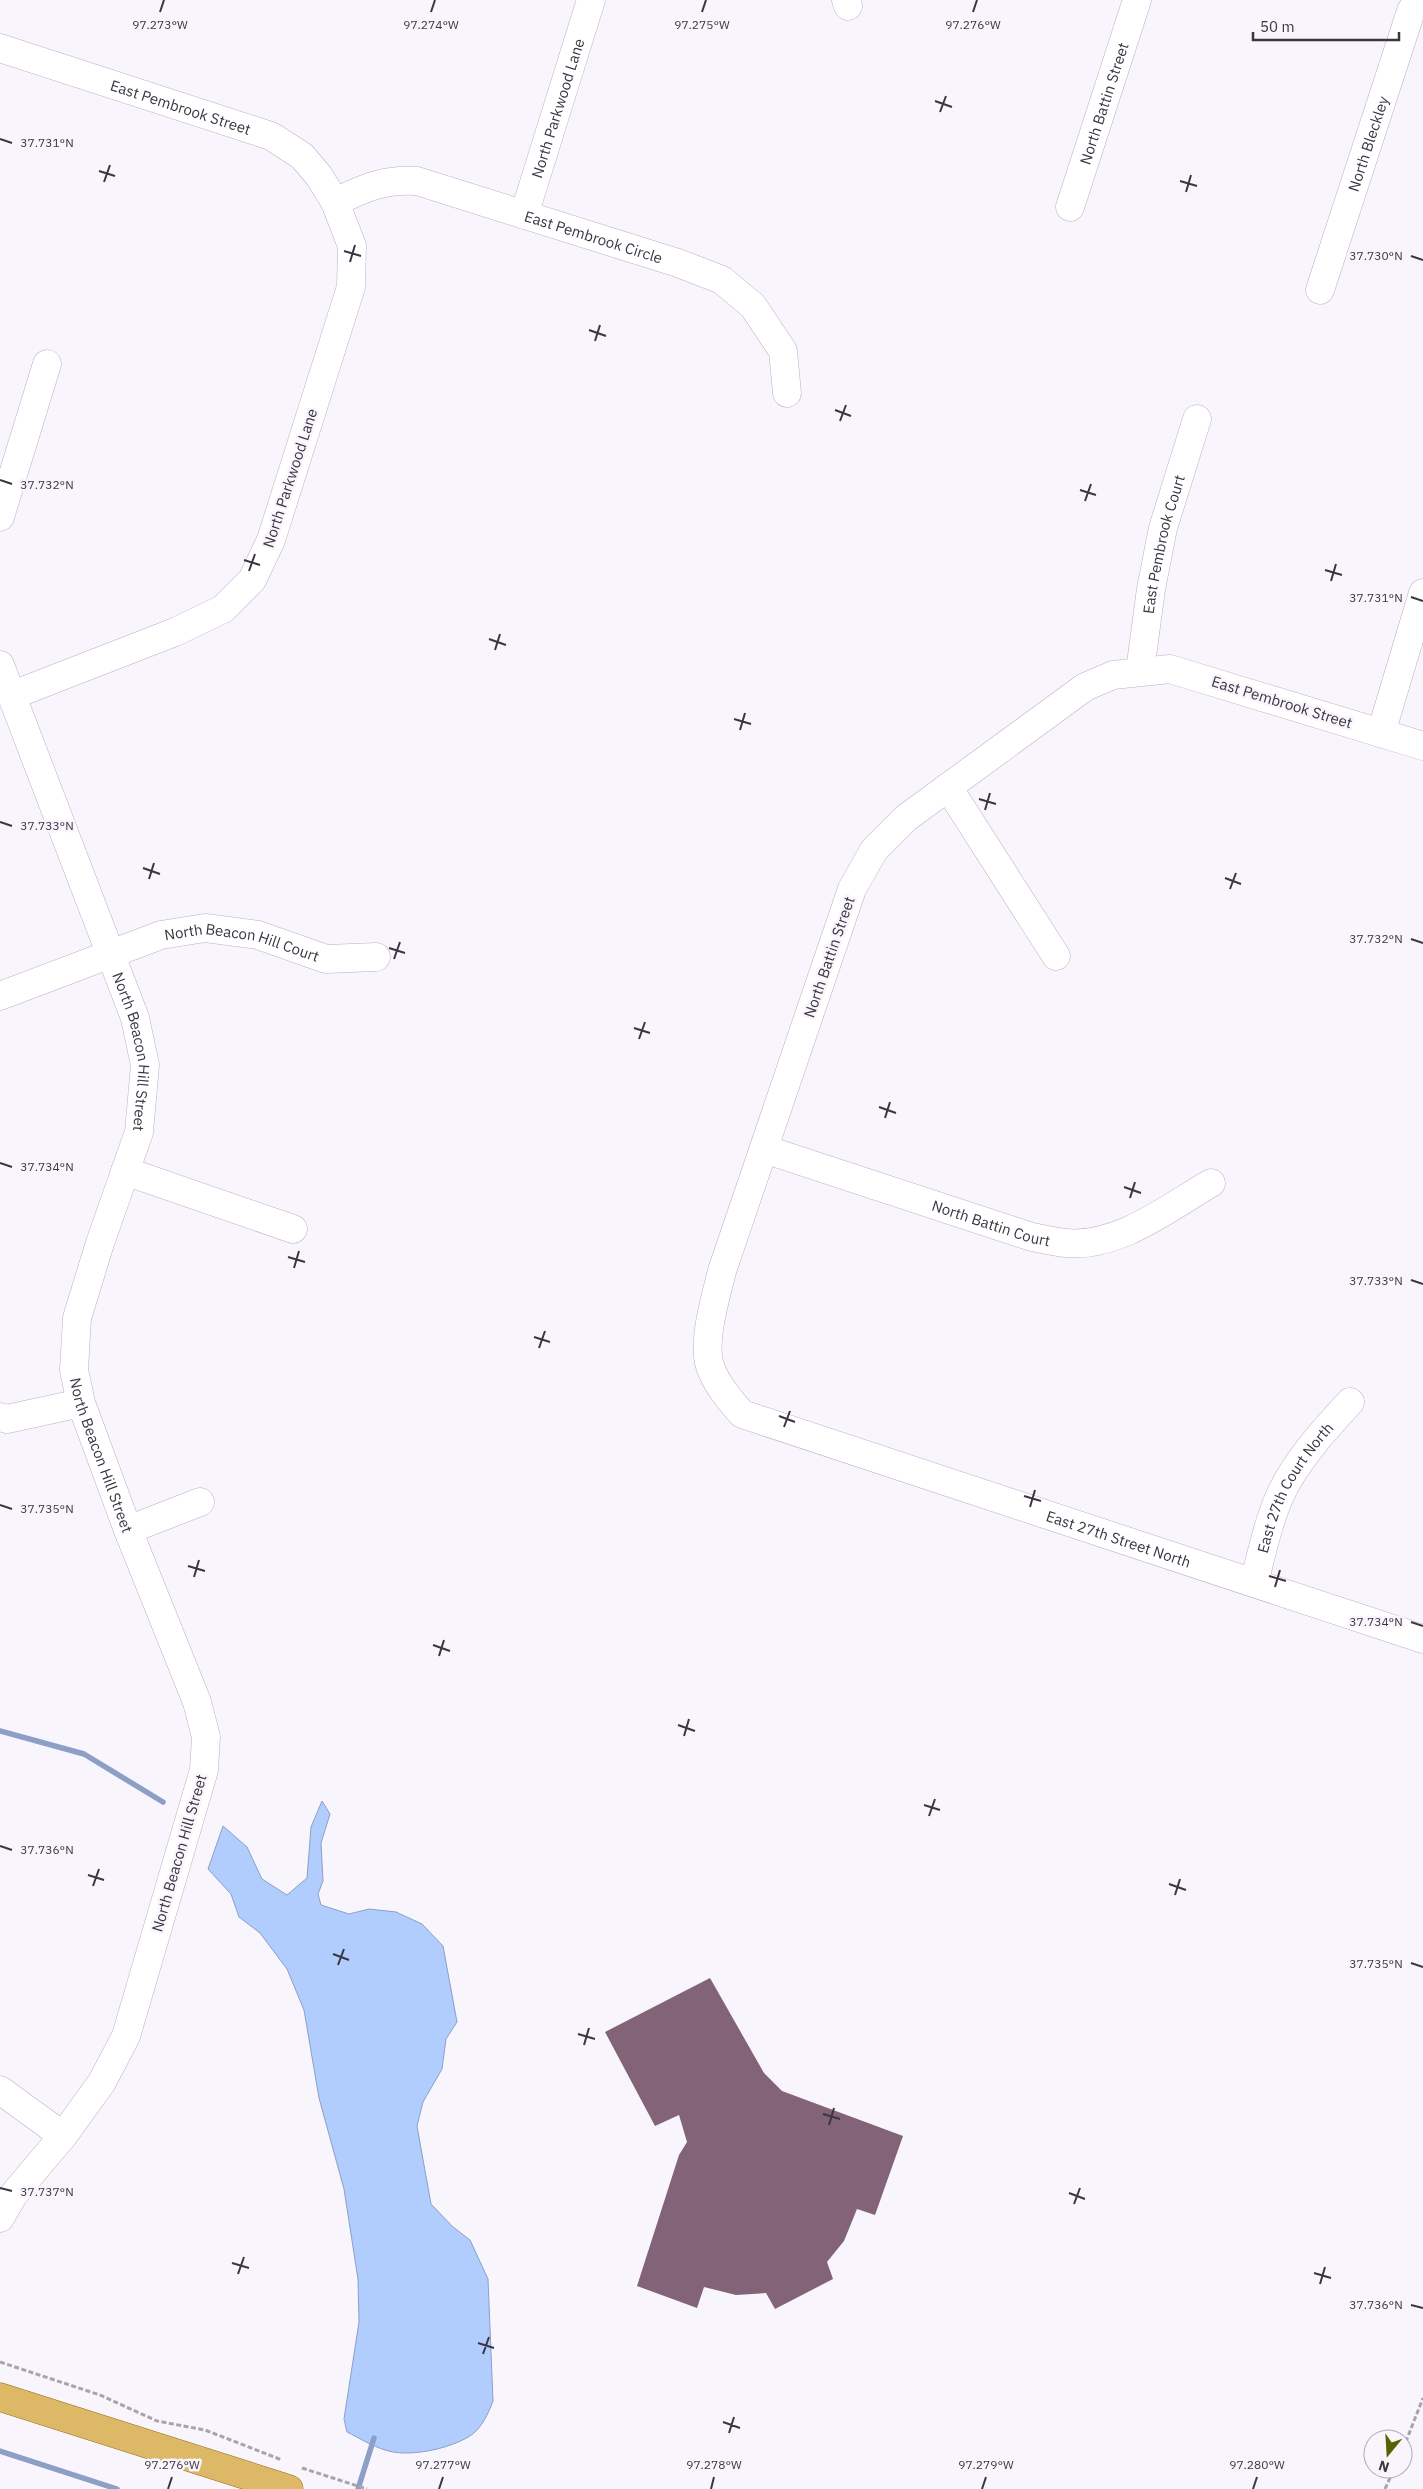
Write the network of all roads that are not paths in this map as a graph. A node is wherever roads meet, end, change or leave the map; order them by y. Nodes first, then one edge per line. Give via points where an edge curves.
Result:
1 (591, 0) edge
2 (1137, 0) edge
3 (1418, 0) edge
4 (0, 48) edge
5 (335, 202) junction
6 (1070, 207) dead end
7 (524, 214) junction
8 (1320, 290) dead end
9 (47, 364) dead end
10 (787, 393) dead end
11 (1197, 419) dead end
12 (0, 518) edge
13 (1423, 593) edge
14 (0, 665) edge
15 (1140, 671) junction
16 (13, 696) junction
17 (1381, 733) junction
18 (1423, 746) edge
19 (948, 787) junction
20 (111, 954) junction
21 (1056, 956) dead end
22 (376, 957) dead end
23 (0, 996) edge
24 (764, 1149) junction
25 (125, 1172) junction
26 (1211, 1183) dead end
27 (293, 1229) dead end
28 (717, 1377) joint
29 (1350, 1402) dead end
30 (81, 1403) junction
31 (0, 1417) edge
32 (200, 1502) dead end
33 (128, 1530) junction
34 (1254, 1583) junction
35 (1423, 1639) edge
36 (0, 2090) edge
37 (63, 2136) junction
38 (0, 2222) edge
39 (0, 2397) edge
40 (292, 2477) edge

1 - 7 street, North Parkwood Lane
2 - 6 street, North Battin Street
3 - 8 street, North Bleckley via 1408,20
4 - 5 street, East Pembrook Street via 271,136 302,156
5 - 7 street, East Pembrook Circle via 368,186 394,180 417,182
5 - 16 street, North Parkwood Lane via 352,246 351,287 272,540 252,580 223,610
7 - 10 street, East Pembrook Circle via 722,280 753,306 783,351
9 - 12 street
11 - 15 street, East Pembrook Court via 1163,528
13 - 17 street
14 - 16 street, North Beacon Hill Street
15 - 17 street, East Pembrook Street via 1170,669
15 - 19 street, North Battin Street via 1113,675 1085,687
16 - 20 street, North Beacon Hill Street
17 - 18 street, East Pembrook Street
19 - 21 street
19 - 24 street, North Battin Street via 906,818 874,850 852,889
20 - 22 street, North Beacon Hill Court via 161,935 205,928 258,935 326,959
20 - 23 street
20 - 25 street, North Beacon Hill Street via 135,1018 145,1065 139,1132
24 - 26 street, North Battin Court via 1032,1237 1068,1244 1107,1240 1139,1227
24 - 28 street, North Battin Street via 722,1271 708,1329 710,1365
25 - 27 street
25 - 30 street, North Beacon Hill Street via 77,1318 74,1370
28 - 34 street, East 27th Street North via 742,1414
29 - 34 street, East 27th Court North via 1315,1439 1287,1482 1267,1532
30 - 31 street via 6,1419
30 - 33 street, North Beacon Hill Street
32 - 33 street
33 - 37 street, North Beacon Hill Street via 198,1702 206,1737 204,1770 126,2036 102,2082
34 - 35 street, East 27th Street North
36 - 37 street
37 - 38 street, North Beacon Hill Street via 14,2194
39 - 40 main road

